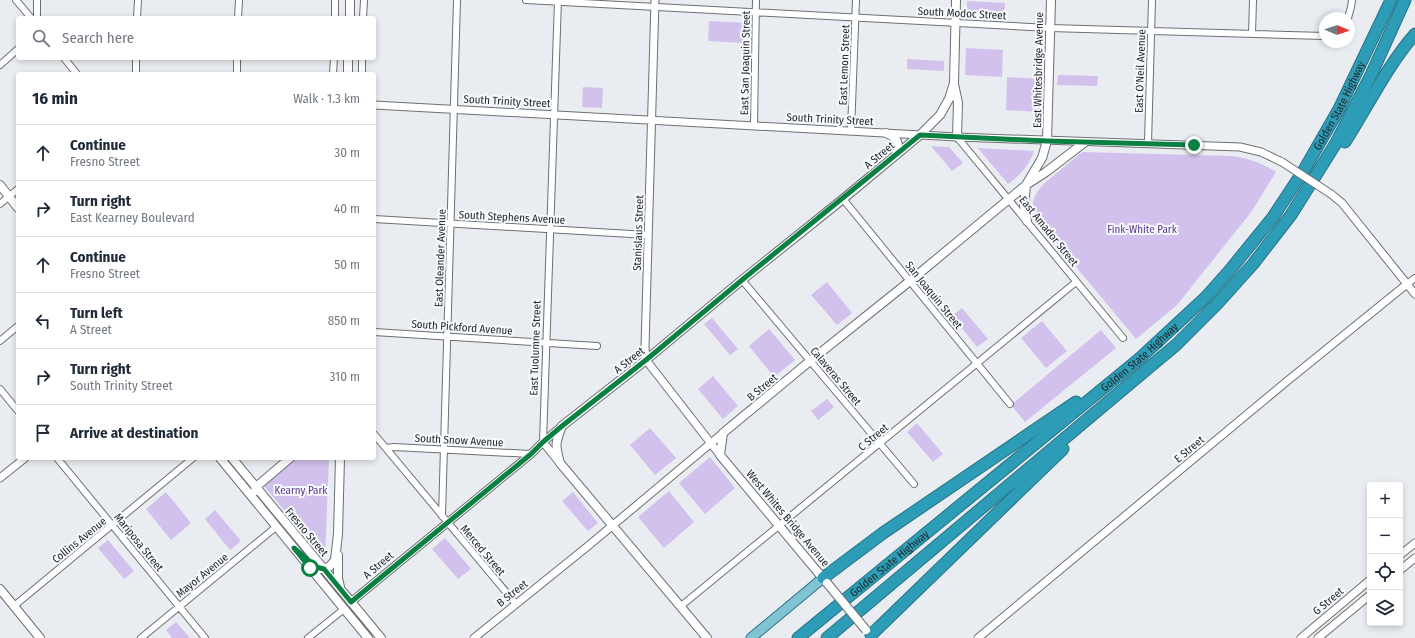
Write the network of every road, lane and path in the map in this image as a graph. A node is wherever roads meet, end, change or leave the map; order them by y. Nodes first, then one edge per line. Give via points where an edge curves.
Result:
1 (16, 0) edge
2 (37, 0) edge
3 (138, 0) edge
4 (238, 0) edge
5 (335, 0) edge
6 (350, 0) edge
7 (364, 0) edge
8 (457, 0) edge
9 (526, 0) edge
10 (756, 0) edge
11 (856, 0) edge
12 (956, 0) edge
13 (1051, 0) edge
14 (1152, 0) edge
15 (1253, 0) edge
16 (1352, 0) edge
17 (1387, 0) edge
18 (1391, 0) edge
19 (1405, 0) edge
20 (558, 1) edge
21 (655, 3) edge
22 (756, 12) junction
23 (1350, 12) edge
24 (29, 16) edge
25 (37, 16) edge
26 (137, 16) edge
27 (238, 16) edge
28 (335, 16) edge
29 (350, 16) edge
30 (363, 16) edge
31 (856, 17) junction
32 (956, 22) junction
33 (1050, 28) junction
34 (1151, 31) junction
35 (1252, 34) junction
36 (1415, 34) edge
37 (1319, 36) edge
38 (16, 51) edge
39 (66, 60) edge
40 (136, 60) edge
41 (237, 60) edge
42 (334, 60) edge
43 (348, 60) edge
44 (362, 60) edge
45 (0, 65) edge
46 (1359, 68) junction
47 (75, 72) edge
48 (136, 72) edge
49 (237, 72) edge
50 (333, 72) edge
51 (348, 72) edge
52 (362, 72) edge
53 (954, 83) junction
54 (376, 105) edge
55 (454, 109) junction
56 (554, 115) junction
57 (652, 120) junction
58 (754, 126) junction
59 (851, 131) junction
60 (886, 133) junction
61 (920, 135) junction
62 (958, 137) junction
63 (1047, 141) junction
64 (1085, 142) junction
65 (1148, 144) junction
66 (896, 155) junction
67 (1026, 185) junction
68 (0, 186) edge
69 (16, 191) edge
70 (9, 197) junction
71 (843, 199) junction
72 (1009, 199) junction
73 (0, 204) edge
74 (16, 206) edge
75 (1291, 215) junction
76 (376, 219) edge
77 (1026, 221) junction
78 (451, 223) junction
79 (550, 229) junction
80 (648, 235) junction
81 (1415, 278) edge
82 (742, 280) junction
83 (910, 281) junction
84 (1076, 282) junction
85 (1407, 284) junction
86 (1415, 294) edge
87 (16, 328) edge
88 (376, 332) edge
89 (447, 337) junction
90 (1123, 338) dead end
91 (0, 341) edge
92 (546, 343) junction
93 (597, 346) dead end
94 (1139, 358) junction
95 (646, 360) junction
96 (810, 361) junction
97 (977, 364) junction
98 (1146, 370) junction
99 (0, 389) edge
100 (1010, 404) dead end
101 (16, 408) edge
102 (562, 426) junction
103 (723, 433) junction
104 (376, 436) edge
105 (543, 442) junction
106 (712, 443) junction
107 (880, 444) junction
108 (386, 448) junction
109 (445, 449) junction
110 (531, 454) junction
111 (720, 455) junction
112 (22, 460) edge
113 (59, 460) edge
114 (191, 460) edge
115 (222, 460) edge
116 (234, 460) edge
117 (288, 460) edge
118 (340, 460) edge
119 (560, 463) junction
120 (0, 478) edge
121 (914, 484) dead end
122 (256, 487) junction
123 (254, 501) junction
124 (442, 516) junction
125 (447, 522) junction
126 (112, 525) junction
127 (614, 525) junction
128 (780, 526) junction
129 (276, 527) junction
130 (338, 534) junction
131 (1415, 543) edge
132 (294, 548) junction
133 (1401, 554) edge
134 (1415, 558) edge
135 (1403, 568) edge
136 (324, 569) junction
137 (825, 580) junction
138 (1367, 583) edge
139 (0, 589) edge
140 (341, 590) junction
141 (1367, 597) edge
142 (351, 602) junction
143 (516, 604) junction
144 (14, 606) junction
145 (179, 606) junction
146 (681, 606) junction
147 (344, 609) junction
148 (824, 617) junction
149 (869, 635) edge
150 (40, 638) edge
151 (141, 638) edge
152 (205, 638) edge
153 (308, 638) edge
154 (368, 638) edge
155 (381, 638) edge
156 (474, 638) edge
157 (708, 638) edge
158 (751, 638) edge
159 (793, 638) edge
160 (798, 638) edge
161 (828, 638) edge
162 (978, 638) edge
163 (1301, 638) edge
164 (1318, 638) edge

1 - 24 street
2 - 25 street
3 - 26 street
4 - 27 street
5 - 28 street
6 - 29 main road
7 - 30 street
8 - 55 street, East Oleander Avenue
9 - 20 street, South Modoc Street
10 - 22 street, East San Joaquin Street
11 - 31 street, East Lemon Street
12 - 32 main road
13 - 33 main road, East Whitesbridge Avenue
14 - 34 street, East O'Neil Avenue
15 - 35 street
16 - 23 street
17 - 46 highway
18 - 46 highway, Golden State Highway
19 - 75 highway, Golden State Highway via 1336,143
20 - 21 street, South Modoc Street
20 - 56 street, East Tuolumne Street
21 - 22 street, South Modoc Street
21 - 57 street, Stanislaus Street
22 - 31 street, South Modoc Street
22 - 58 street, East San Joaquin Street
31 - 32 street, South Modoc Street
31 - 59 street, East Lemon Street
32 - 33 street, South Modoc Street
32 - 53 main road
33 - 34 street, South Modoc Street
33 - 63 main road, East Whitesbridge Avenue
34 - 35 street, South Modoc Street
34 - 65 street, East O'Neil Avenue
35 - 37 street, South Modoc Street
36 - 75 highway via 1388,70 1345,142
38 - 45 street
39 - 47 street
40 - 48 street
41 - 49 street
42 - 50 street
43 - 51 main road
44 - 52 street
46 - 94 highway, Golden State Highway via 1323,139 1273,217 1206,297
53 - 61 main road via 940,115
53 - 62 main road via 958,103
54 - 55 street, South Trinity Street
55 - 56 street, South Trinity Street
55 - 78 street, East Oleander Avenue
56 - 57 street, South Trinity Street
56 - 79 street, East Tuolumne Street
57 - 58 street, South Trinity Street
57 - 80 street, Stanislaus Street
58 - 59 street, South Trinity Street
59 - 60 street, South Trinity Street
60 - 61 street, South Trinity Street
60 - 66 main road via 893,135 898,142
61 - 62 street, South Trinity Street
61 - 66 main road, A Street
62 - 63 street, South Trinity Street
62 - 72 street, East Amador Street
63 - 64 street, South Trinity Street
63 - 67 main road, B Street via 1042,158
64 - 65 street, South Trinity Street
64 - 67 main road
65 - 85 street, South Trinity Street, bridge via 1240,147 1271,156 1342,203
66 - 71 main road, A Street
67 - 72 main road, B Street
67 - 77 main road
68 - 70 main road
69 - 70 street
70 - 73 street
70 - 74 main road
71 - 82 main road, A Street
71 - 83 street, San Joaquin Street
72 - 77 street, East Amador Street
72 - 83 main road, B Street
75 - 98 highway, Golden State Highway via 1253,264 1218,303
76 - 78 street, South Stephens Avenue
77 - 84 street, East Amador Street
78 - 79 street, South Stephens Avenue
78 - 89 street, East Oleander Avenue
79 - 80 street, South Stephens Avenue
79 - 92 street, East Tuolumne Street
80 - 95 street, Stanislaus Street
81 - 85 street, E Street
82 - 95 main road, A Street
82 - 96 street, Calaveras Street
83 - 96 main road, B Street
83 - 97 street, San Joaquin Street
84 - 90 street, East Amador Street
84 - 97 street, C Street
85 - 86 street, South Trinity Street
85 - 162 street, E Street
87 - 91 street
88 - 89 street, South Pickford Avenue
89 - 92 street, South Pickford Avenue
89 - 109 street, East Oleander Avenue
92 - 93 street, South Pickford Avenue
92 - 105 street, East Tuolumne Street
94 - 137 highway via 889,529
94 - 148 highway, Golden State Highway
95 - 102 main road, A Street
95 - 106 street
96 - 103 main road, B Street
96 - 107 street, Calaveras Street
97 - 100 street, San Joaquin Street
97 - 107 street, C Street
98 - 149 highway
98 - 161 highway, Golden State Highway
99 - 101 street
102 - 105 street, A Street
102 - 119 main road via 556,440
103 - 106 street, B Street
103 - 111 main road
104 - 108 street, Merced Street
105 - 110 street, A Street
105 - 119 street
106 - 111 street, West Whites Bridge Avenue
106 - 127 street, B Street
107 - 121 street, Calaveras Street
107 - 128 street, C Street
108 - 109 street, South Snow Avenue
108 - 124 street, Merced Street
109 - 110 street, South Snow Avenue
109 - 124 street, East Oleander Avenue
110 - 125 street, A Street
111 - 128 main road, West Whites Bridge Avenue
112 - 120 street
113 - 126 street, Mariposa Street
114 - 126 street, Collins Avenue
115 - 123 main road, Fresno Street
116 - 122 main road, Fresno Street
117 - 122 main road
118 - 130 main road
119 - 127 main road
122 - 123 main road
122 - 136 main road, Fresno Street
123 - 129 main road, Fresno Street
124 - 125 street, Merced Street
125 - 142 street, A Street
125 - 143 street, Merced Street
126 - 144 street, Collins Avenue
126 - 145 street, Mariposa Street
127 - 143 street, B Street
127 - 146 main road
128 - 137 main road, West Whites Bridge Avenue
128 - 146 street, C Street
129 - 132 main road, Fresno Street
129 - 145 street, Mayor Avenue
130 - 136 main road via 335,560
130 - 140 main road via 338,578
131 - 133 street
132 - 136 main road via 316,567
132 - 147 main road, Fresno Street
134 - 135 street
136 - 140 main road, Fresno Street
137 - 149 main road, West Whites Bridge Avenue, bridge
137 - 158 main road
138 - 163 street, G Street
139 - 144 main road
140 - 142 main road, Fresno Street
141 - 164 street, G Street
142 - 155 main road, Fresno Street
143 - 156 street, B Street
144 - 150 main road
145 - 151 street, Mayor Avenue
145 - 152 street, Mariposa Street
146 - 157 main road
147 - 153 street
147 - 154 main road, Fresno Street
148 - 159 highway
148 - 160 highway, Golden State Highway

